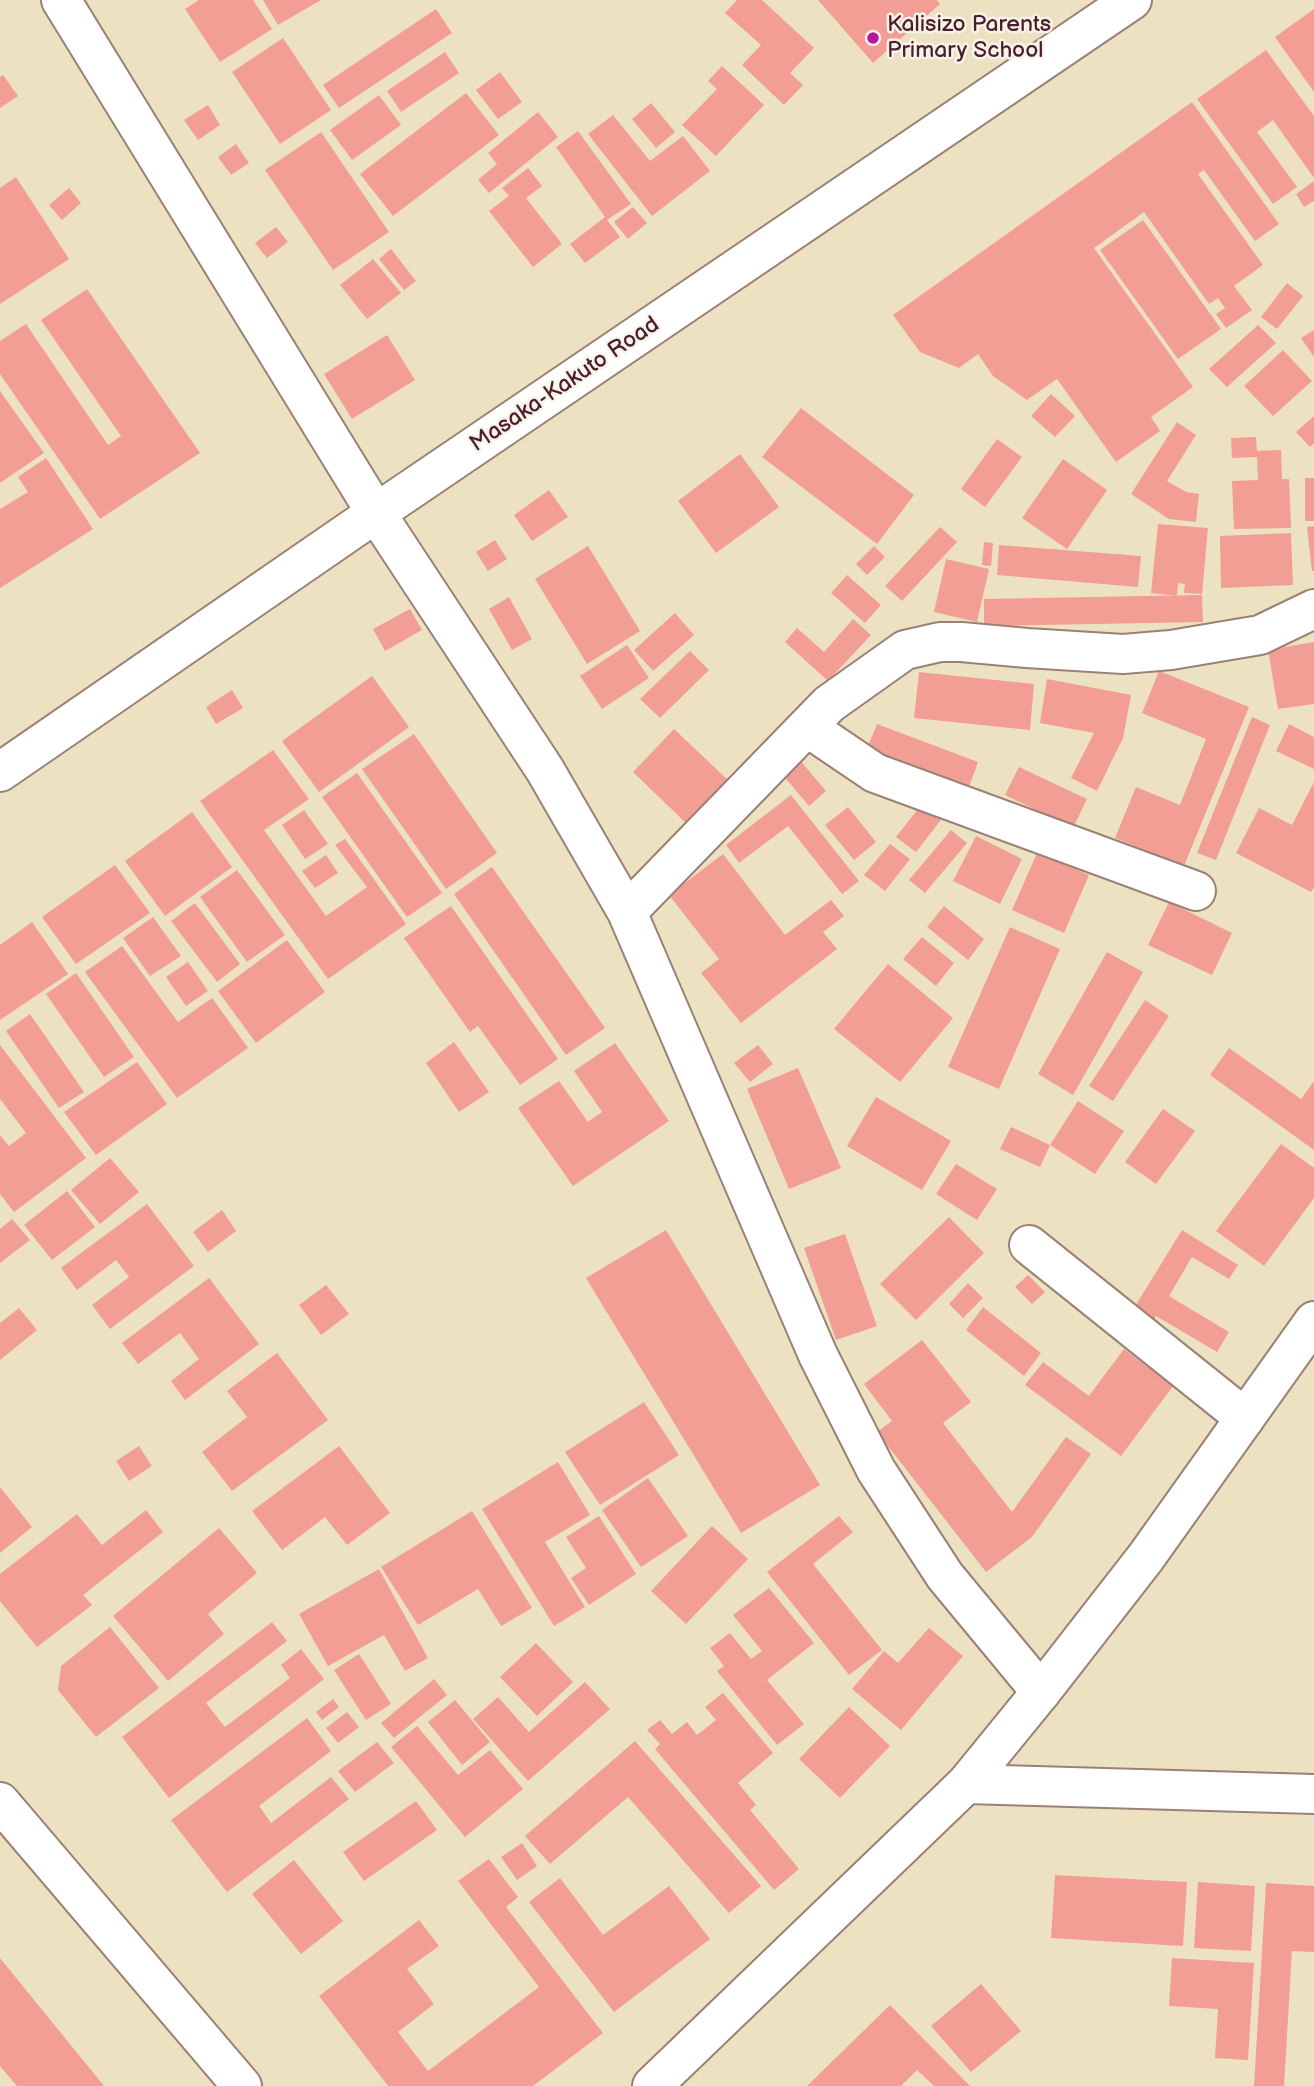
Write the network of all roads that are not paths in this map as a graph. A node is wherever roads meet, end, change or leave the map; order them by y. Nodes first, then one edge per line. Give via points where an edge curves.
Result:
1 (61, 0) edge
2 (1132, 0) edge
3 (376, 513) junction
4 (1314, 609) edge
5 (807, 727) junction
6 (0, 772) edge
7 (1196, 891) dead end
8 (628, 912) junction
9 (1028, 1245) dead end
10 (1314, 1321) edge
11 (1245, 1418) junction
12 (1041, 1692) junction
13 (966, 1784) junction
14 (1314, 1794) edge
15 (5, 1819) edge
16 (242, 2086) edge
17 (652, 2086) edge

1 - 3 main road
2 - 3 main road, Masaka-Kakuto Road
3 - 6 main road, Masaka-Kakuto Road
3 - 8 main road via 545,770
4 - 5 main road via 1261,635 1171,650 1123,654 940,642 905,650 829,704
5 - 7 main road via 875,773
5 - 8 main road
8 - 12 main road via 818,1355 876,1470 945,1576
9 - 11 main road
10 - 11 main road
11 - 12 main road via 1146,1557
12 - 13 main road
13 - 14 main road
13 - 17 main road
15 - 16 main road

